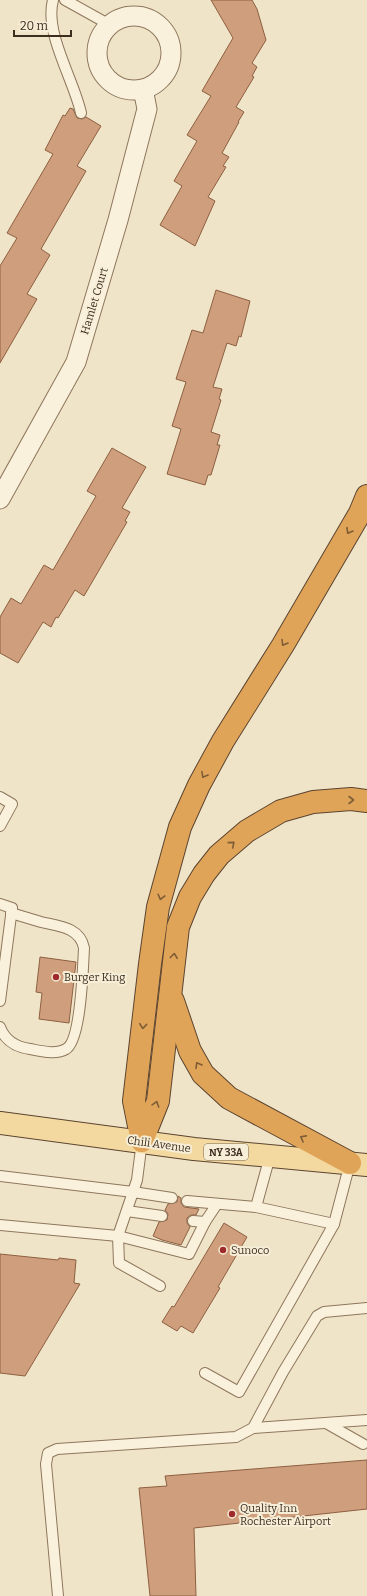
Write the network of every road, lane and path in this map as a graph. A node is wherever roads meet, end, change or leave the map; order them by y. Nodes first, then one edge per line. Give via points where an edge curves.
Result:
1 (53, 0) edge
2 (65, 0) edge
3 (110, 25) junction
4 (143, 89) junction
5 (80, 113) dead end
6 (367, 496) edge
7 (0, 499) edge
8 (0, 797) edge
9 (367, 800) edge
10 (0, 826) edge
11 (0, 904) edge
12 (11, 913) junction
13 (171, 995) junction
14 (0, 1001) edge
15 (0, 1027) edge
16 (0, 1123) edge
17 (142, 1141) junction
18 (270, 1156) junction
19 (358, 1164) edge
20 (0, 1176) edge
21 (133, 1192) junction
22 (172, 1198) dead end
23 (187, 1201) dead end
24 (217, 1204) junction
25 (256, 1207) junction
26 (127, 1211) junction
27 (162, 1216) dead end
28 (193, 1221) dead end
29 (205, 1222) junction
30 (334, 1224) junction
31 (0, 1225) edge
32 (118, 1236) junction
33 (160, 1286) dead end
34 (367, 1308) edge
35 (205, 1373) dead end
36 (367, 1420) edge
37 (326, 1423) junction
38 (253, 1428) junction
39 (363, 1444) dead end
40 (58, 1596) edge

1 - 5 lane via 50,10 56,38 78,100
2 - 3 lane
3 - 4 street via 102,34 98,46 97,58 101,70 119,87
3 - 4 street via 126,17 144,17 156,22 170,42 172,54 169,66 154,84
4 - 7 street, Hamlet Court via 147,108 118,220 76,362
6 -> 17 highway via 360,513 287,638 198,785 180,827 158,907 150,964 134,1101
8 - 10 lane via 12,804
13 -> 9 highway via 178,927 190,897 220,854 247,831 281,811 313,802
11 - 12 lane via 12,908
12 - 14 lane
12 - 15 lane via 63,926 82,941 84,948 77,1026 72,1046 56,1052 18,1048 6,1038
17 -> 13 highway via 158,1101
19 -> 13 highway via 229,1098 203,1074 190,1051
16 - 17 main road, Chili Avenue / NY 33A
17 - 18 main road, Chili Avenue / NY 33A
17 - 21 lane
18 - 19 main road, Chili Avenue / NY 33A
18 - 25 lane
19 - 30 lane
20 - 21 lane
21 - 22 lane
21 - 26 lane
23 - 24 lane
24 - 25 lane
24 - 29 lane
25 - 30 lane
26 - 27 lane
26 - 32 lane
28 - 29 lane
29 - 32 lane via 189,1254
30 - 35 lane via 239,1392
31 - 32 lane
32 - 33 lane via 119,1264
34 - 38 lane via 324,1312 317,1316
36 - 37 lane
37 - 38 lane
37 - 39 lane
38 - 40 lane via 236,1437 57,1449 48,1453 46,1464

